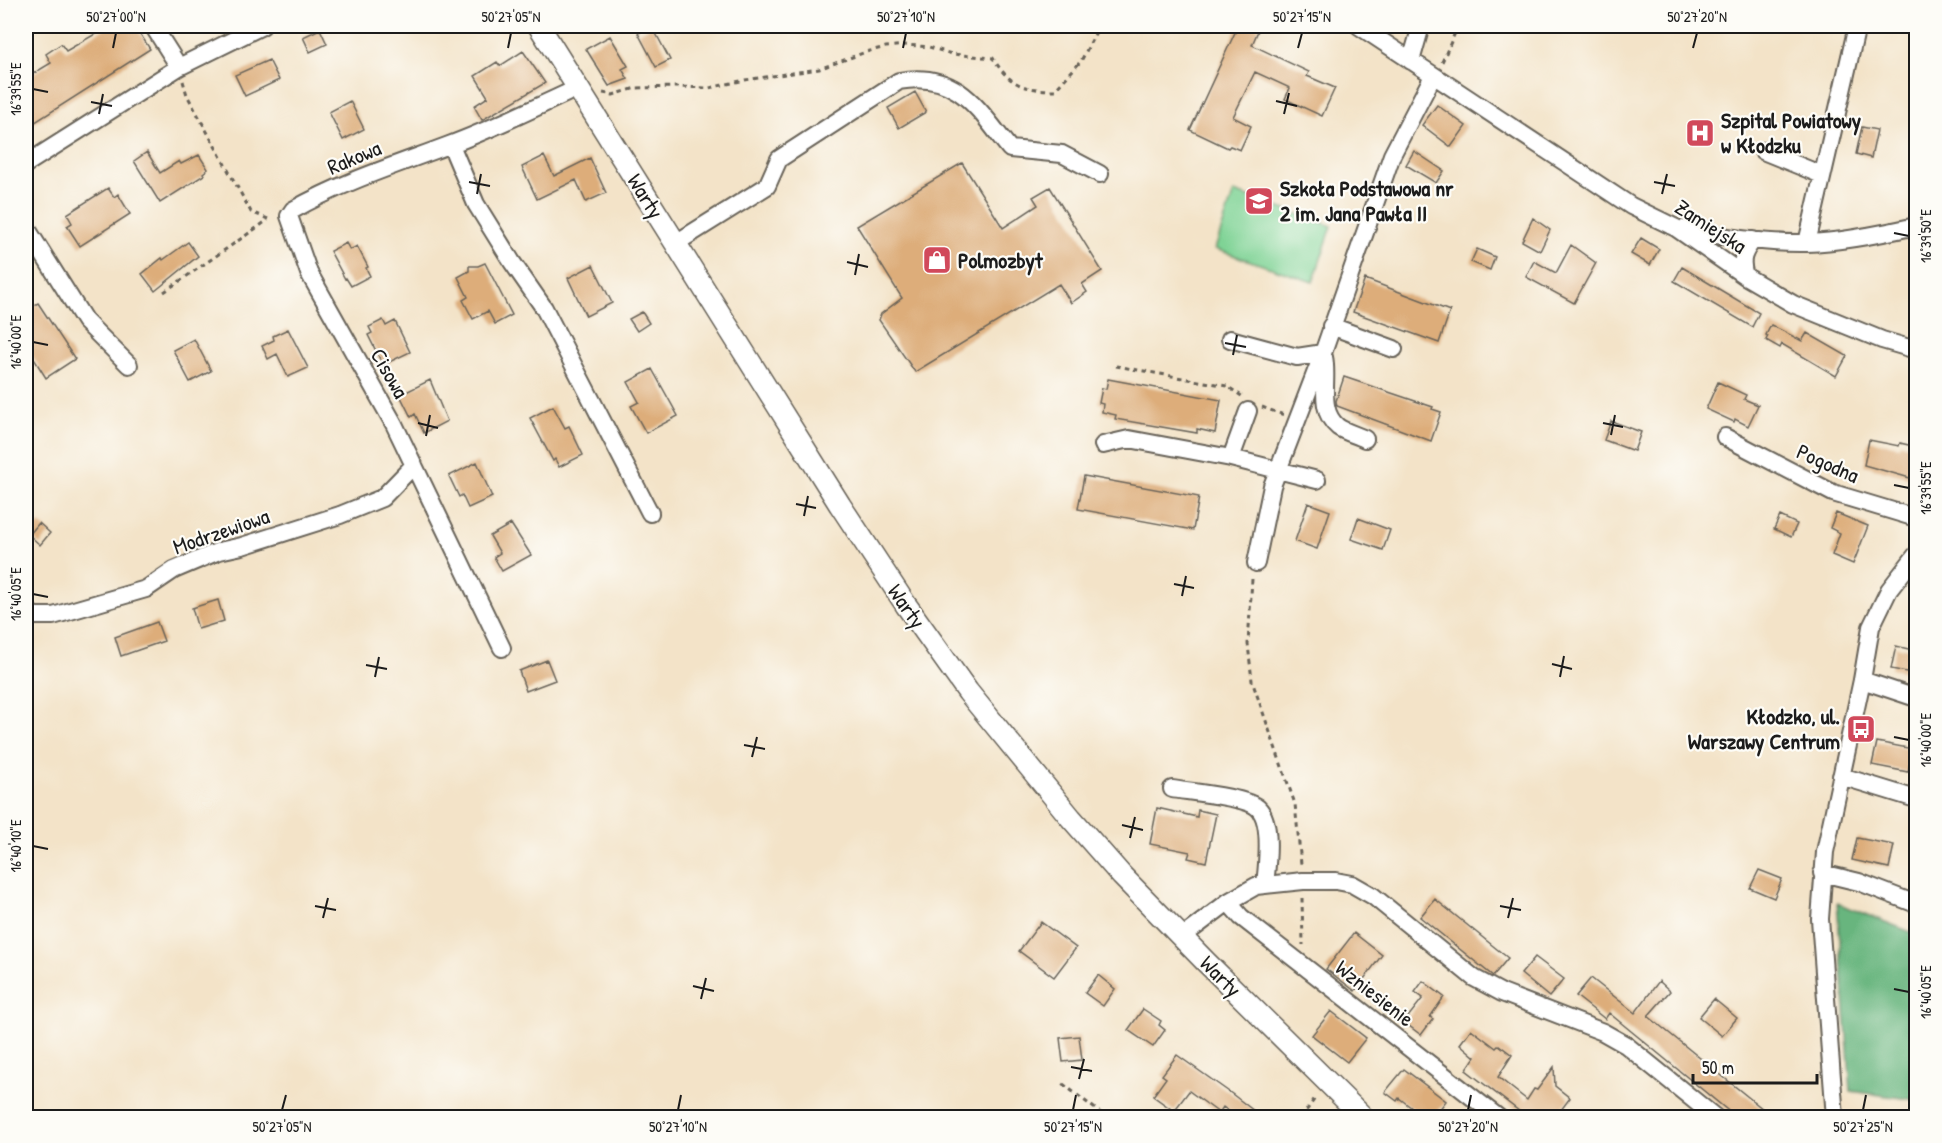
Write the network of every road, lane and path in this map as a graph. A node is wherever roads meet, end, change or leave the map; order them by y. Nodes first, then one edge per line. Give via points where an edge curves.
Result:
1 (153, 26) edge
2 (262, 26) edge
3 (540, 26) edge
4 (1100, 26) edge
5 (1359, 26) edge
6 (1421, 26) edge
7 (1458, 26) edge
8 (1857, 26) edge
9 (1411, 62) junction
10 (179, 67) junction
11 (1434, 76) junction
12 (578, 87) junction
13 (451, 145) junction
14 (1763, 151) dead end
15 (26, 165) edge
16 (1100, 174) dead end
17 (1822, 175) junction
18 (289, 216) junction
19 (268, 219) junction
20 (1917, 226) edge
21 (26, 227) edge
22 (1676, 228) junction
23 (1752, 240) junction
24 (676, 243) junction
25 (1807, 243) junction
26 (1745, 276) junction
27 (164, 292) dead end
28 (1331, 326) junction
29 (1230, 339) dead end
30 (1394, 349) dead end
31 (1917, 350) edge
32 (1323, 353) junction
33 (129, 365) dead end
34 (1116, 366) dead end
35 (1253, 406) junction
36 (1297, 419) junction
37 (1725, 437) dead end
38 (1365, 439) dead end
39 (1103, 445) dead end
40 (1232, 458) junction
41 (414, 465) junction
42 (1278, 470) junction
43 (1317, 480) dead end
44 (650, 513) dead end
45 (1917, 518) edge
46 (1917, 555) edge
47 (1256, 563) joint
48 (29, 612) edge
49 (502, 648) dead end
50 (1862, 680) junction
51 (1917, 698) edge
52 (1841, 776) junction
53 (1173, 789) dead end
54 (1917, 799) edge
55 (1822, 873) junction
56 (1302, 881) junction
57 (1265, 885) junction
58 (1228, 902) junction
59 (1917, 904) edge
60 (1302, 914) dead end
61 (1182, 937) junction
62 (1300, 963) junction
63 (1328, 1081) junction
64 (1062, 1084) dead end
65 (1107, 1118) edge
66 (1301, 1118) edge
67 (1364, 1118) edge
68 (1499, 1118) edge
69 (1716, 1118) edge
70 (1835, 1118) edge

1 - 10 street
2 - 10 street
3 - 12 main road, Warty
4 - 12 path via 1081,61 1055,90 1019,86 1002,73 993,58 907,45 866,52 819,69 709,88 636,88 613,95
5 - 9 street, Zamiejska
6 - 9 street
7 - 11 path
8 - 17 street
9 - 11 street, Zamiejska
10 - 15 street
10 - 19 path via 187,95 251,212
11 - 22 street, Zamiejska via 1631,206
11 - 28 street via 1392,155
12 - 13 street, Rakowa
12 - 24 main road, Warty
13 - 18 street, Rakowa via 340,187 293,210
13 - 44 street via 476,204 544,308
14 - 17 street
16 - 24 street via 1062,154 1010,149 956,89 931,78 916,78 899,81 779,159 767,186
17 - 25 street
18 - 19 path
18 - 41 street, Cisowa via 309,273
19 - 27 path
20 - 25 street
21 - 33 street via 85,321
22 - 23 street
22 - 26 street, Zamiejska
23 - 25 street
23 - 26 street via 1741,263
24 - 61 main road, Warty via 840,506 955,674 1071,818
26 - 31 street, Zamiejska via 1793,304
28 - 30 street
28 - 32 street
29 - 32 street via 1297,357
32 - 36 street
32 - 38 street via 1328,414 1338,427
34 - 35 path via 1227,386
35 - 36 path
35 - 40 street
36 - 42 street
37 - 45 street, Pogodna via 1833,493
39 - 40 street via 1129,439
40 - 42 street
41 - 48 street, Modrzewiowa via 382,498 275,536 219,551 174,570 146,589 53,616
41 - 49 street, Cisowa
42 - 43 street
42 - 47 street
46 - 50 street via 1890,590 1871,627
47 - 56 path via 1248,644 1252,681 1295,804
50 - 51 street
50 - 52 street
52 - 54 street
52 - 55 street
53 - 57 street via 1248,802 1260,809 1267,830
55 - 59 street
55 - 70 street via 1820,919
56 - 57 street
56 - 69 street via 1352,884 1373,896 1474,978 1626,1045
57 - 58 street via 1244,891
58 - 61 street
58 - 62 street, Wzniesienie via 1241,917
60 - 62 path
61 - 63 main road, Warty
62 - 68 street, Wzniesienie
63 - 66 path
63 - 67 main road, Warty
64 - 65 path

